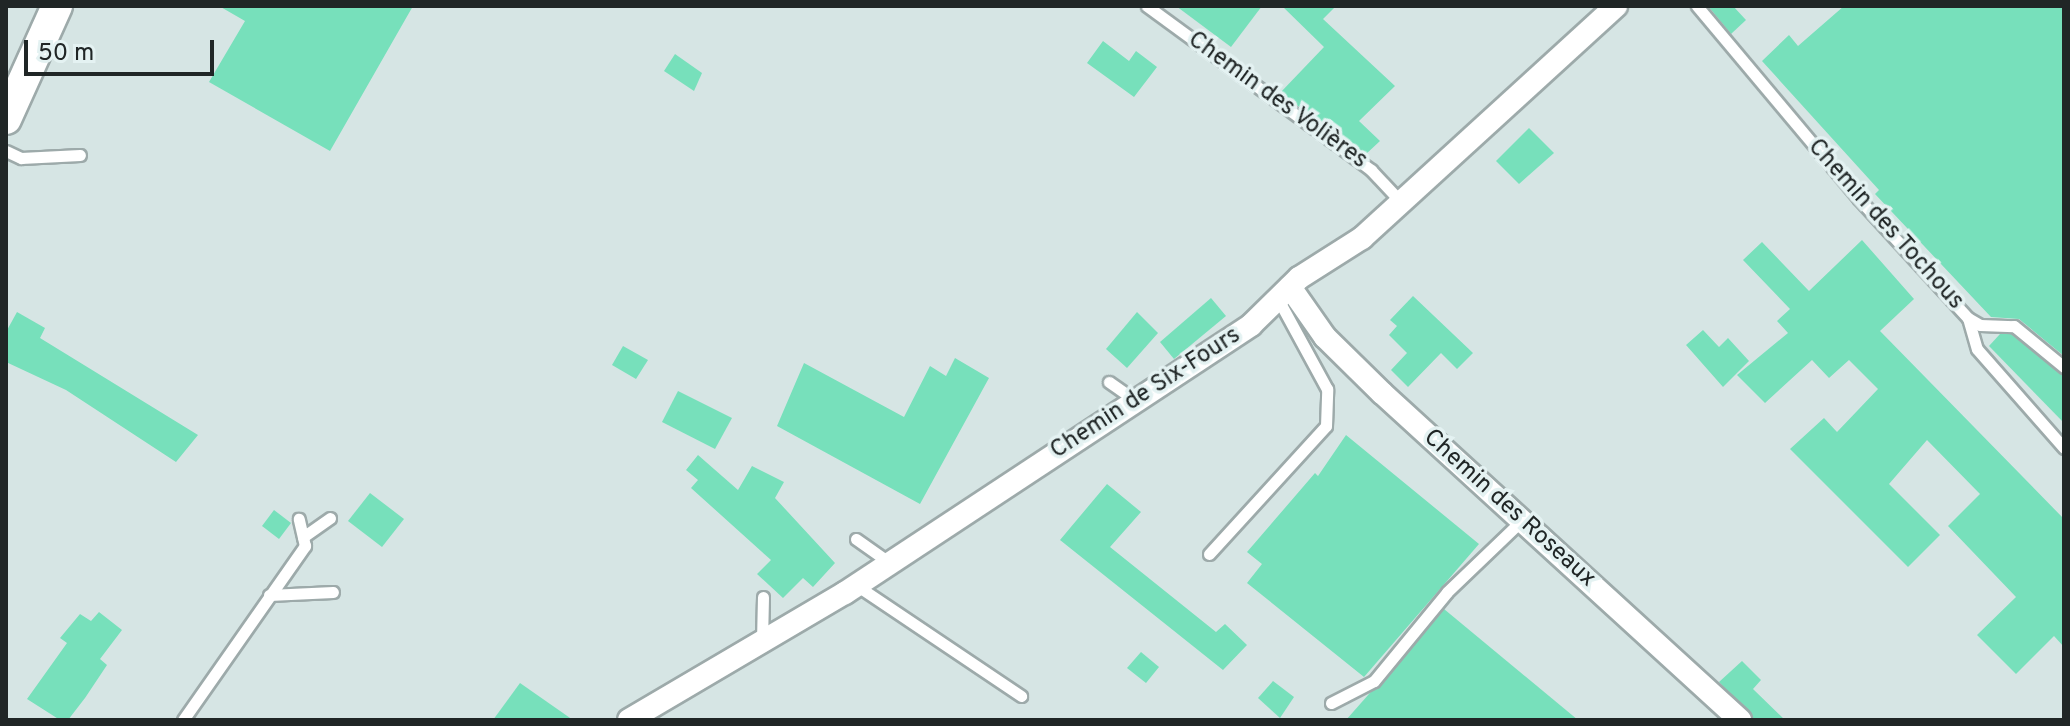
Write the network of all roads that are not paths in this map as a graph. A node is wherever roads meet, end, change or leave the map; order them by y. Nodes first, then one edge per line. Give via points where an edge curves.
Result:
1 (57, 6) edge
2 (1147, 6) edge
3 (1616, 6) edge
4 (1697, 6) edge
5 (33, 52) junction
6 (6, 88) edge
7 (6, 119) edge
8 (6, 151) edge
9 (80, 155) dead end
10 (1401, 202) junction
11 (1284, 293) junction
12 (1968, 318) junction
13 (2064, 367) edge
14 (1109, 382) dead end
15 (1136, 401) junction
16 (2064, 448) edge
17 (330, 518) dead end
18 (299, 519) dead end
19 (1521, 521) junction
20 (303, 537) junction
21 (856, 539) dead end
22 (1209, 554) dead end
23 (890, 563) junction
24 (856, 585) junction
25 (333, 592) dead end
26 (269, 595) junction
27 (763, 597) dead end
28 (762, 641) junction
29 (1021, 696) dead end
30 (1331, 703) dead end
31 (183, 720) edge
32 (629, 720) edge
33 (1740, 720) edge

1 - 5 main road
2 - 10 lane, Chemin des Volières via 1268,89 1371,170
3 - 10 street, Chemin de Six-Fours
4 - 12 lane, Chemin des Tochous via 1858,198
5 - 6 main road
5 - 7 main road
8 - 9 lane via 21,158
10 - 11 street, Chemin de Six-Fours via 1362,238
11 - 15 street, Chemin de Six-Fours via 1251,325
11 - 19 street, Chemin des Roseaux
11 - 22 lane via 1327,389 1326,426
12 - 13 lane via 1980,325 2014,326
12 - 16 lane, Chemin des Tochous via 1977,349
14 - 15 lane
15 - 23 street, Chemin de Six-Fours
17 - 20 lane
18 - 20 lane
19 - 30 lane via 1447,592 1374,681
19 - 33 street, Chemin des Roseaux
20 - 26 lane via 305,546
21 - 23 lane
23 - 24 street, Chemin de Six-Fours
24 - 28 street, Chemin de Six-Fours
24 - 29 lane
25 - 26 lane
26 - 31 lane
27 - 28 lane
28 - 32 street, Chemin de Six-Fours via 670,703

